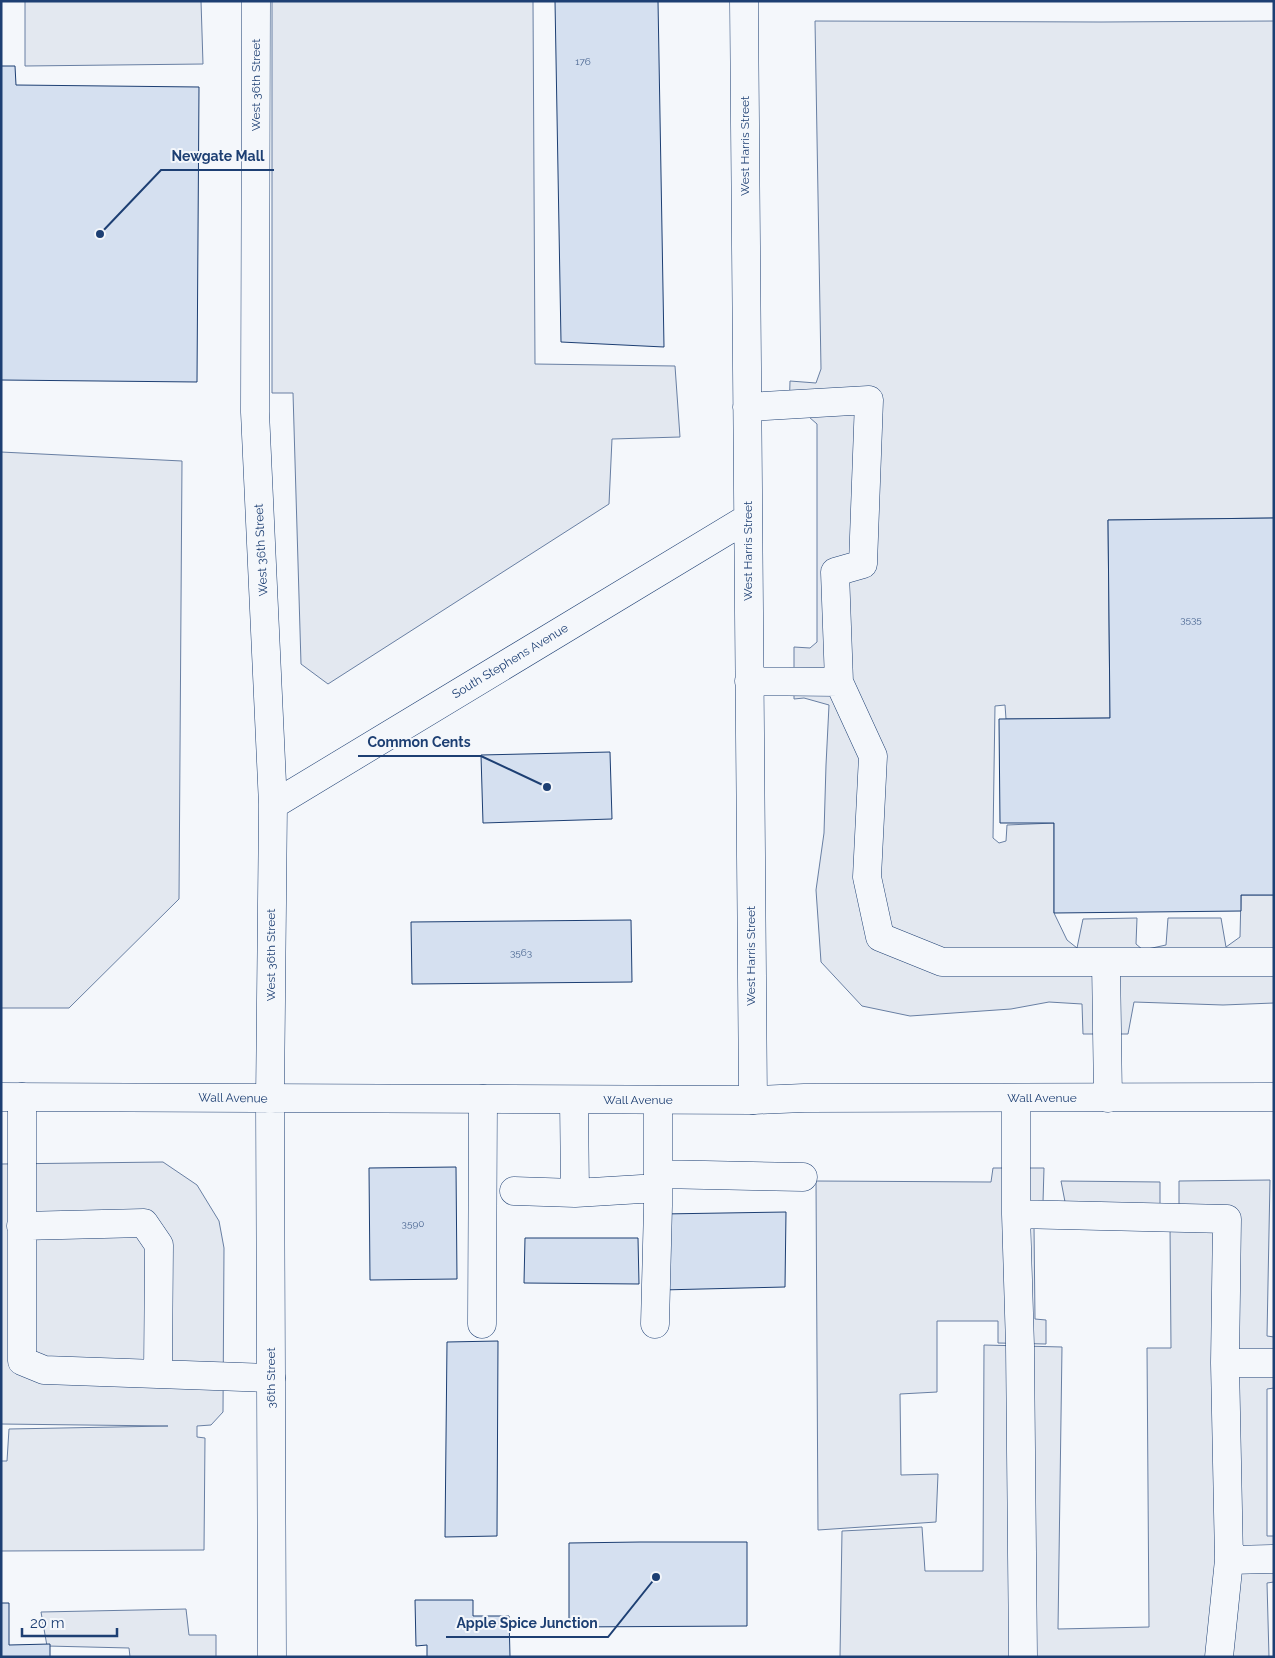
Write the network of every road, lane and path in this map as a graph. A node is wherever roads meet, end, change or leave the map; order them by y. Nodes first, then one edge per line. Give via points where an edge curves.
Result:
1 (256, 1) edge
2 (744, 1) edge
3 (747, 407) junction
4 (748, 518) junction
5 (749, 681) junction
6 (839, 682) junction
7 (273, 805) junction
8 (1106, 962) junction
9 (1274, 962) edge
10 (12, 1097) edge
11 (1274, 1097) edge
12 (1016, 1098) junction
13 (1108, 1098) junction
14 (270, 1099) junction
15 (483, 1100) junction
16 (574, 1100) junction
17 (658, 1100) junction
18 (753, 1100) junction
19 (803, 1177) dead end
20 (658, 1181) junction
21 (514, 1191) dead end
22 (575, 1194) junction
23 (1016, 1214) junction
24 (21, 1226) junction
25 (482, 1324) dead end
26 (655, 1324) dead end
27 (1225, 1363) junction
28 (1274, 1363) edge
29 (158, 1374) junction
30 (271, 1378) junction
31 (1274, 1559) edge
32 (1229, 1560) junction
33 (272, 1657) edge
34 (1023, 1657) edge
35 (1218, 1657) edge

1 - 7 street, West 36th Street via 255,412
2 - 3 street, West Harris Street
3 - 4 street, West Harris Street
3 - 6 street via 869,400 864,564 835,572
4 - 5 street, West Harris Street
4 - 7 street, South Stephens Avenue
5 - 6 street
5 - 18 street, West Harris Street
6 - 8 street via 873,756 867,878 880,937 942,962
7 - 14 street, West 36th Street
8 - 9 street
8 - 13 street
10 - 14 street, Wall Avenue
10 - 24 street
11 - 13 street, Wall Avenue
12 - 13 street, Wall Avenue
12 - 18 street, Wall Avenue
12 - 23 street
14 - 15 street, Wall Avenue
14 - 30 street, 36th Street
15 - 16 street, Wall Avenue
15 - 25 street
16 - 17 street, Wall Avenue
16 - 22 street
17 - 18 street, Wall Avenue
17 - 20 street
19 - 20 street
20 - 22 street
20 - 26 street
21 - 22 street
23 - 27 street via 1227,1219
23 - 34 street
24 - 29 street via 22,1361 44,1370
24 - 29 street via 144,1223 159,1245
27 - 28 street
27 - 32 street
29 - 30 street
30 - 33 street, 36th Street
31 - 32 street
32 - 35 street

